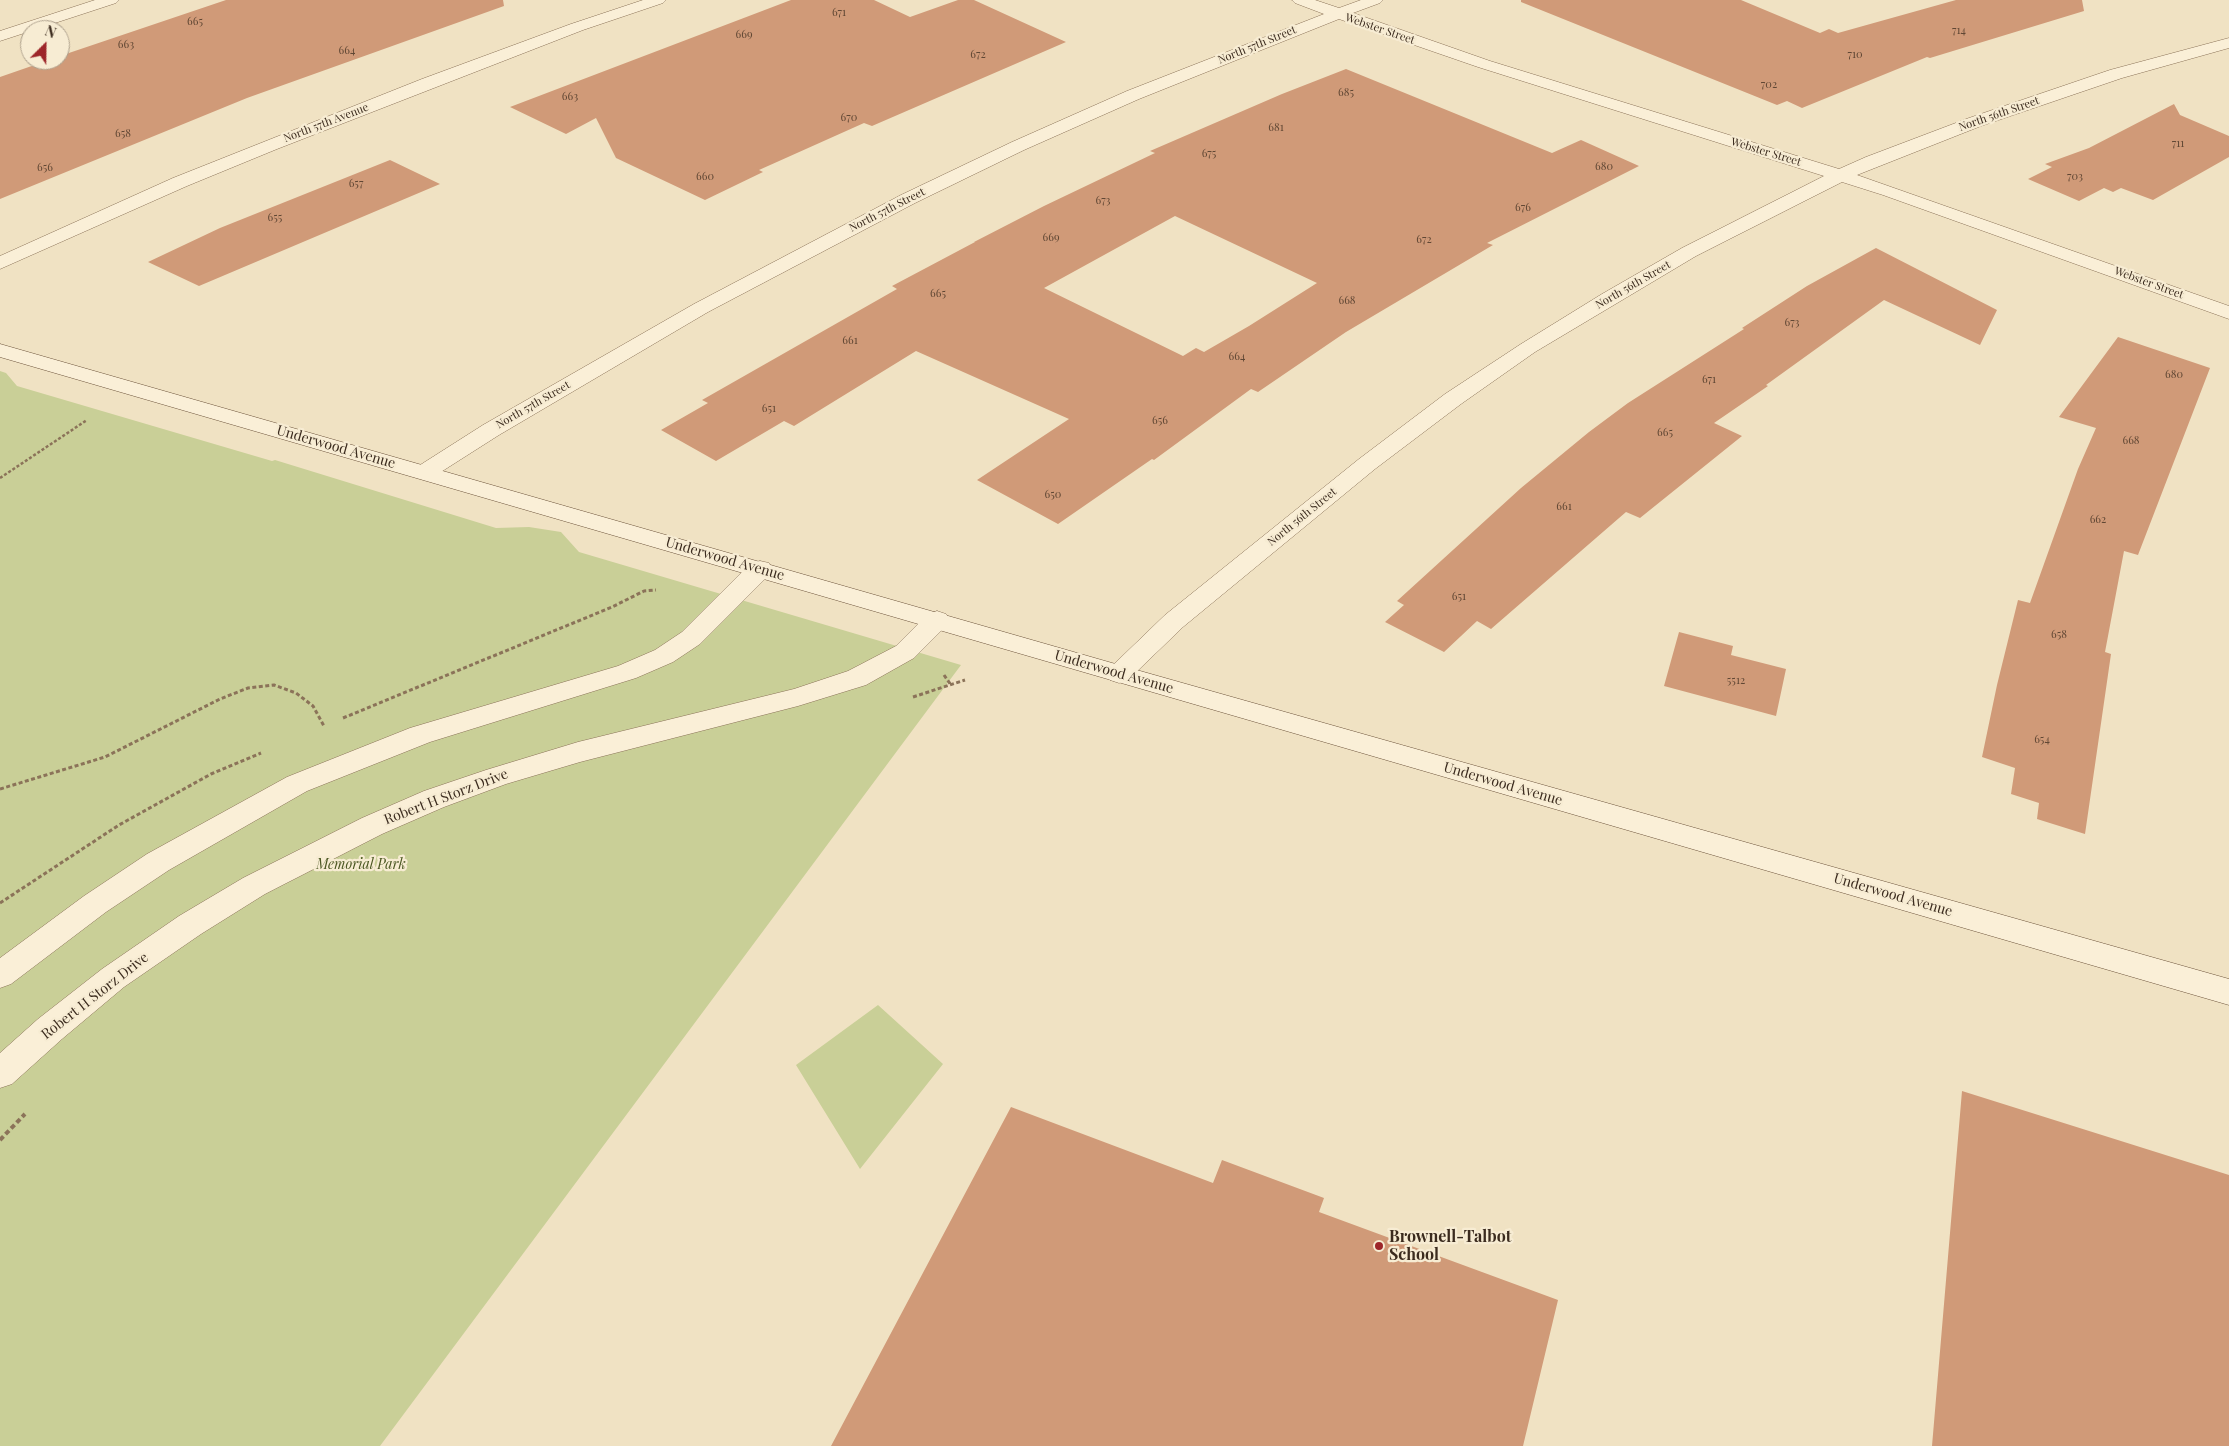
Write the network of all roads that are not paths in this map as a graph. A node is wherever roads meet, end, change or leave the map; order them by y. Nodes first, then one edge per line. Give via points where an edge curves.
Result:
1 (111, 0) edge
2 (658, 0) edge
3 (1300, 0) edge
4 (1375, 0) edge
5 (1338, 14) junction
6 (0, 36) edge
7 (2229, 44) edge
8 (1841, 176) junction
9 (0, 263) edge
10 (2229, 313) edge
11 (0, 350) edge
12 (425, 472) junction
13 (760, 569) junction
14 (937, 620) junction
15 (1119, 674) junction
16 (0, 975) edge
17 (2229, 992) edge
18 (0, 1074) edge

1 - 6 street
2 - 9 street, North 57th Avenue via 428,83 270,145
3 - 5 street, Webster Street
4 - 5 street, North 57th Street
5 - 8 street, Webster Street via 1484,64
5 - 12 street, North 57th Street via 1133,95 908,198 702,308 491,430
7 - 8 street, North 56th Street via 2116,74 1975,122
8 - 10 street, Webster Street via 2115,270
8 - 15 street, North 56th Street via 1617,293 1453,399 1174,620
11 - 12 street, Underwood Avenue
12 - 13 street, Underwood Avenue
13 - 14 street, Underwood Avenue
13 - 16 street via 715,616 664,656 627,672 420,735 297,784 158,862
14 - 15 street, Underwood Avenue
14 - 18 street, Robert H Storz Drive via 905,652 857,678 798,697 578,752 496,777 372,826 254,886 190,925 113,978
15 - 17 street, Underwood Avenue

